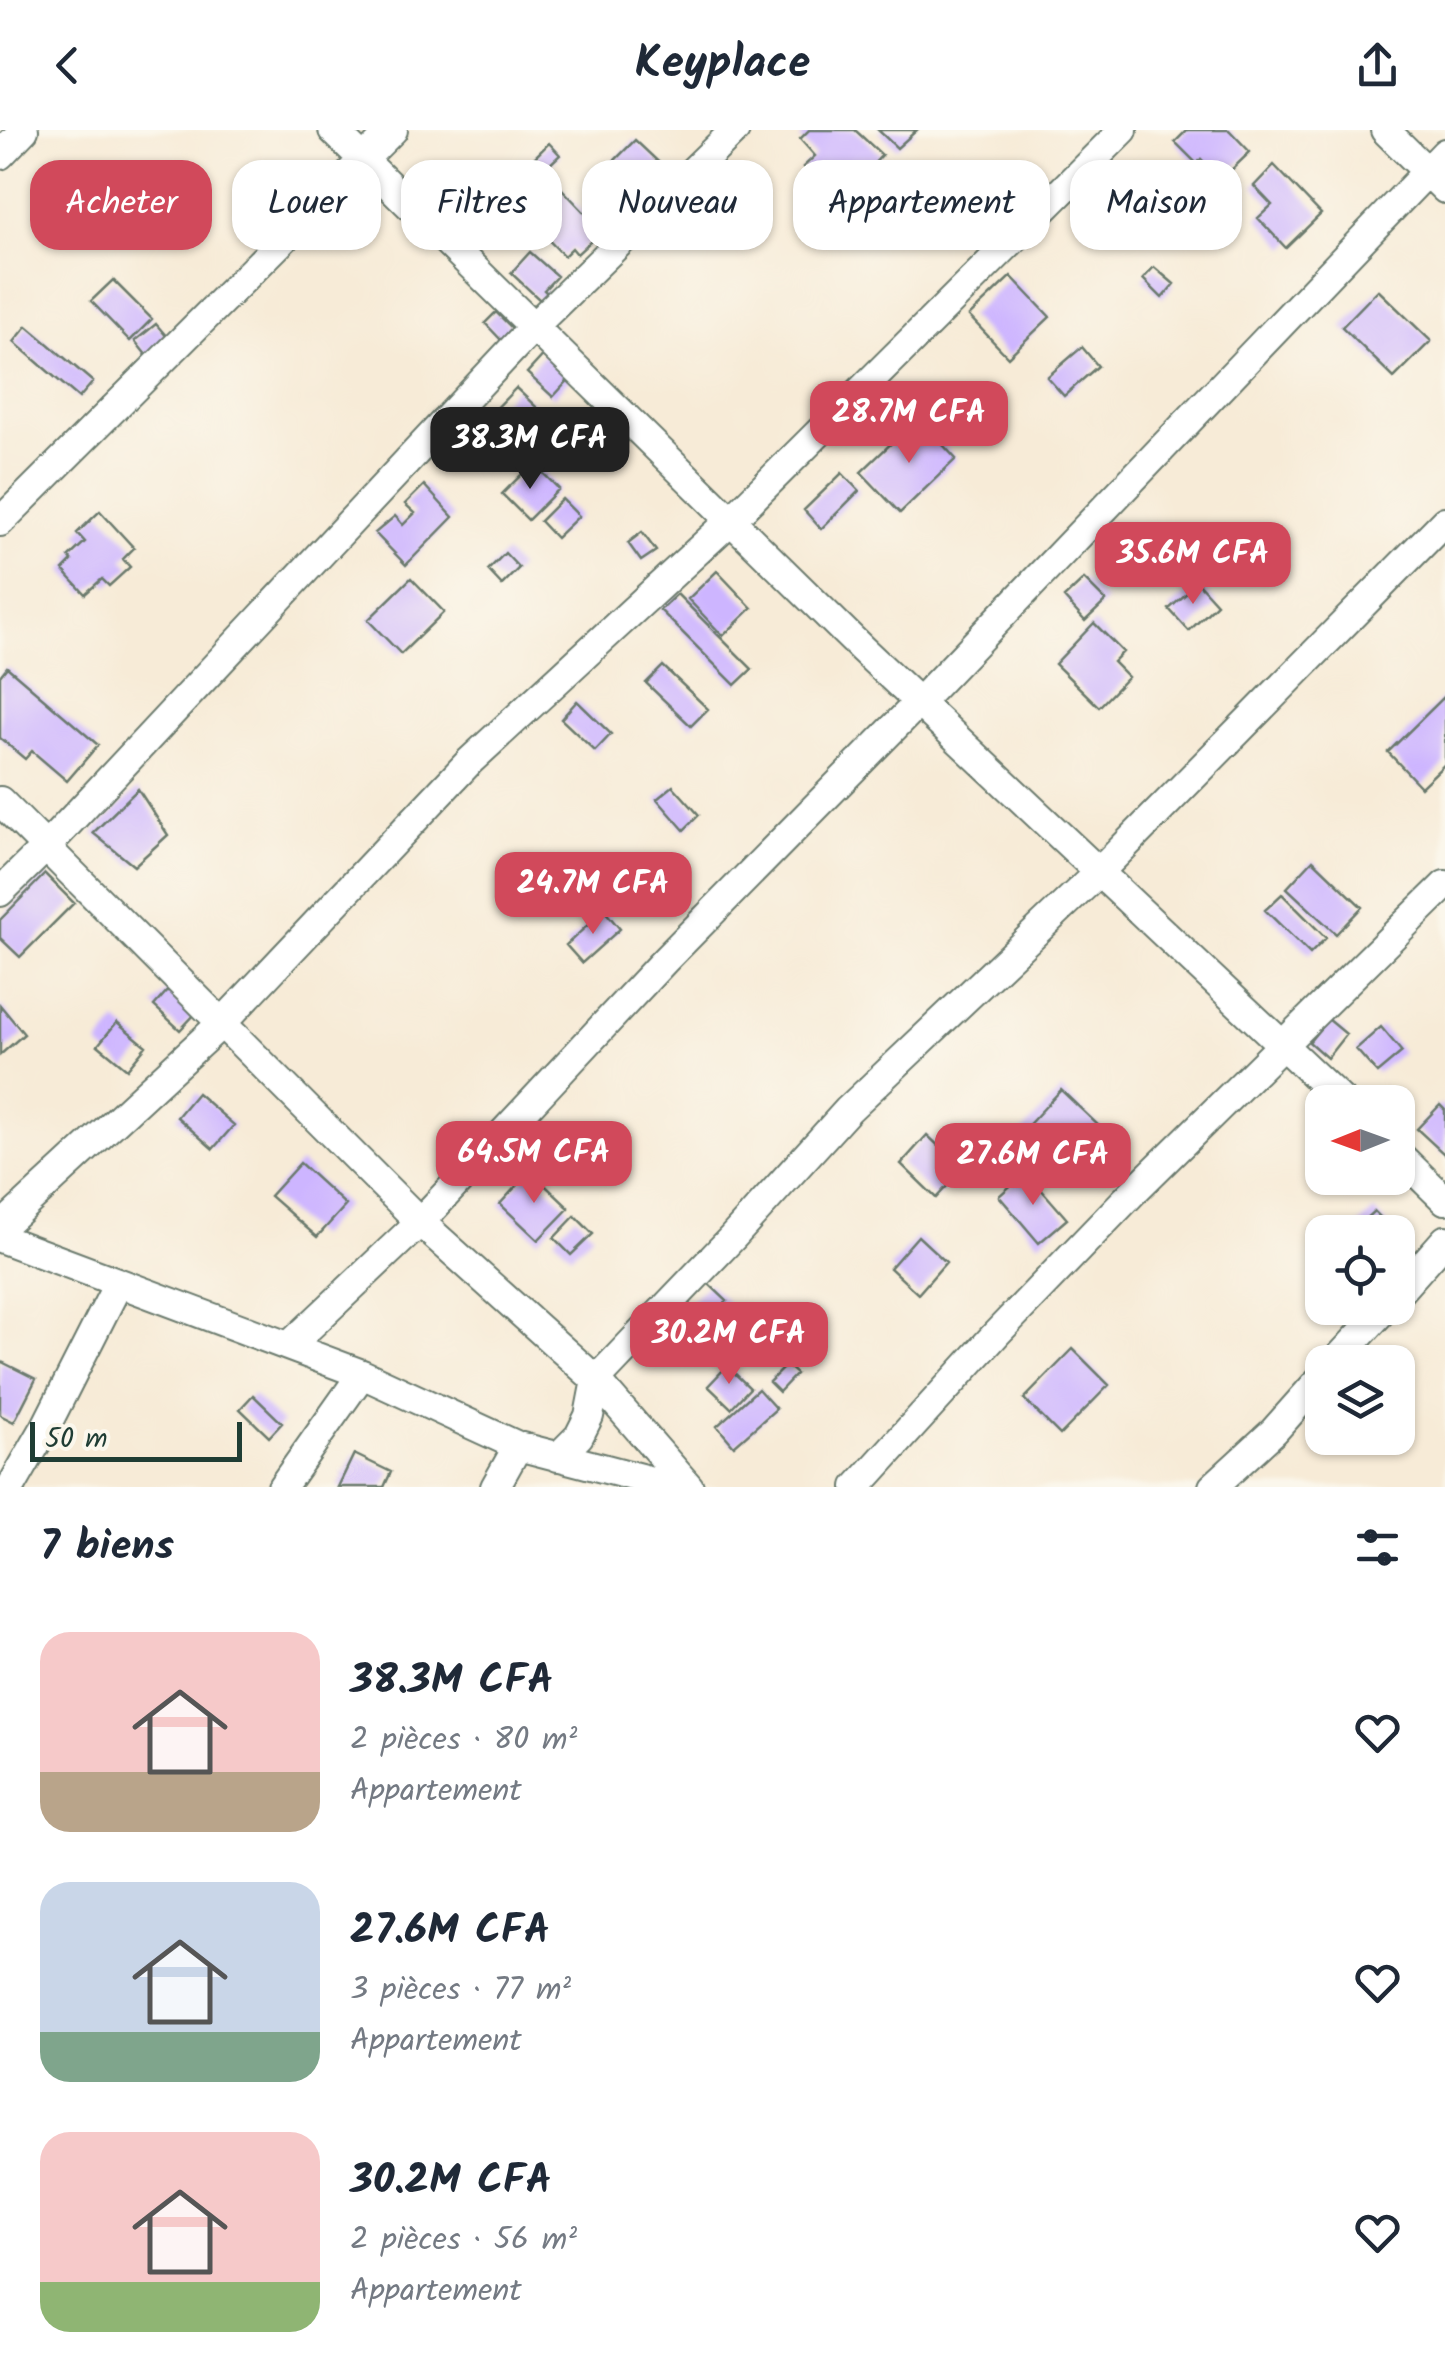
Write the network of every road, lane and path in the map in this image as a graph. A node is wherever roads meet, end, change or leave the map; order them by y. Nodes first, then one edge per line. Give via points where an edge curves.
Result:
1 (24, 130) edge
2 (333, 130) edge
3 (394, 130) edge
4 (735, 130) edge
5 (1123, 130) edge
6 (1385, 130) edge
7 (0, 155) edge
8 (364, 160) joint
9 (1439, 171) edge
10 (381, 177) edge
11 (274, 250) edge
12 (534, 326) junction
13 (730, 521) junction
14 (1445, 521) edge
15 (0, 522) edge
16 (919, 702) junction
17 (0, 801) edge
18 (46, 847) junction
19 (1099, 872) junction
20 (1445, 886) edge
21 (0, 892) edge
22 (222, 1023) junction
23 (1283, 1046) junction
24 (1325, 1085) edge
25 (1415, 1171) edge
26 (1445, 1200) edge
27 (420, 1222) junction
28 (0, 1228) edge
29 (0, 1238) edge
30 (1445, 1240) edge
31 (1415, 1274) edge
32 (118, 1284) junction
33 (1369, 1325) edge
34 (1350, 1345) edge
35 (289, 1346) junction
36 (362, 1374) junction
37 (596, 1380) junction
38 (1305, 1396) edge
39 (518, 1446) junction
40 (558, 1457) junction
41 (11, 1487) edge
42 (282, 1487) edge
43 (495, 1487) edge
44 (676, 1487) edge
45 (689, 1487) edge
46 (857, 1487) edge
47 (1213, 1487) edge

1 - 7 street
2 - 8 street
3 - 8 street
4 - 12 street
5 - 13 street
6 - 9 street
9 - 16 street
10 - 12 street
11 - 15 street
12 - 13 street
12 - 18 street
13 - 16 street
13 - 22 street via 470,761
14 - 19 street
16 - 19 street
16 - 27 street
17 - 18 street
18 - 21 street
18 - 22 street
19 - 23 street
19 - 37 street via 848,1110
20 - 23 street
22 - 27 street
22 - 28 street
23 - 24 street
23 - 46 street via 1065,1262
25 - 26 street
27 - 35 street
27 - 37 street
29 - 32 street
30 - 31 street
32 - 35 street
32 - 41 street
33 - 34 street
35 - 36 street
36 - 39 street
36 - 42 street
37 - 40 street via 589,1416
37 - 45 street
38 - 47 street
39 - 40 street
39 - 43 street
40 - 44 street

